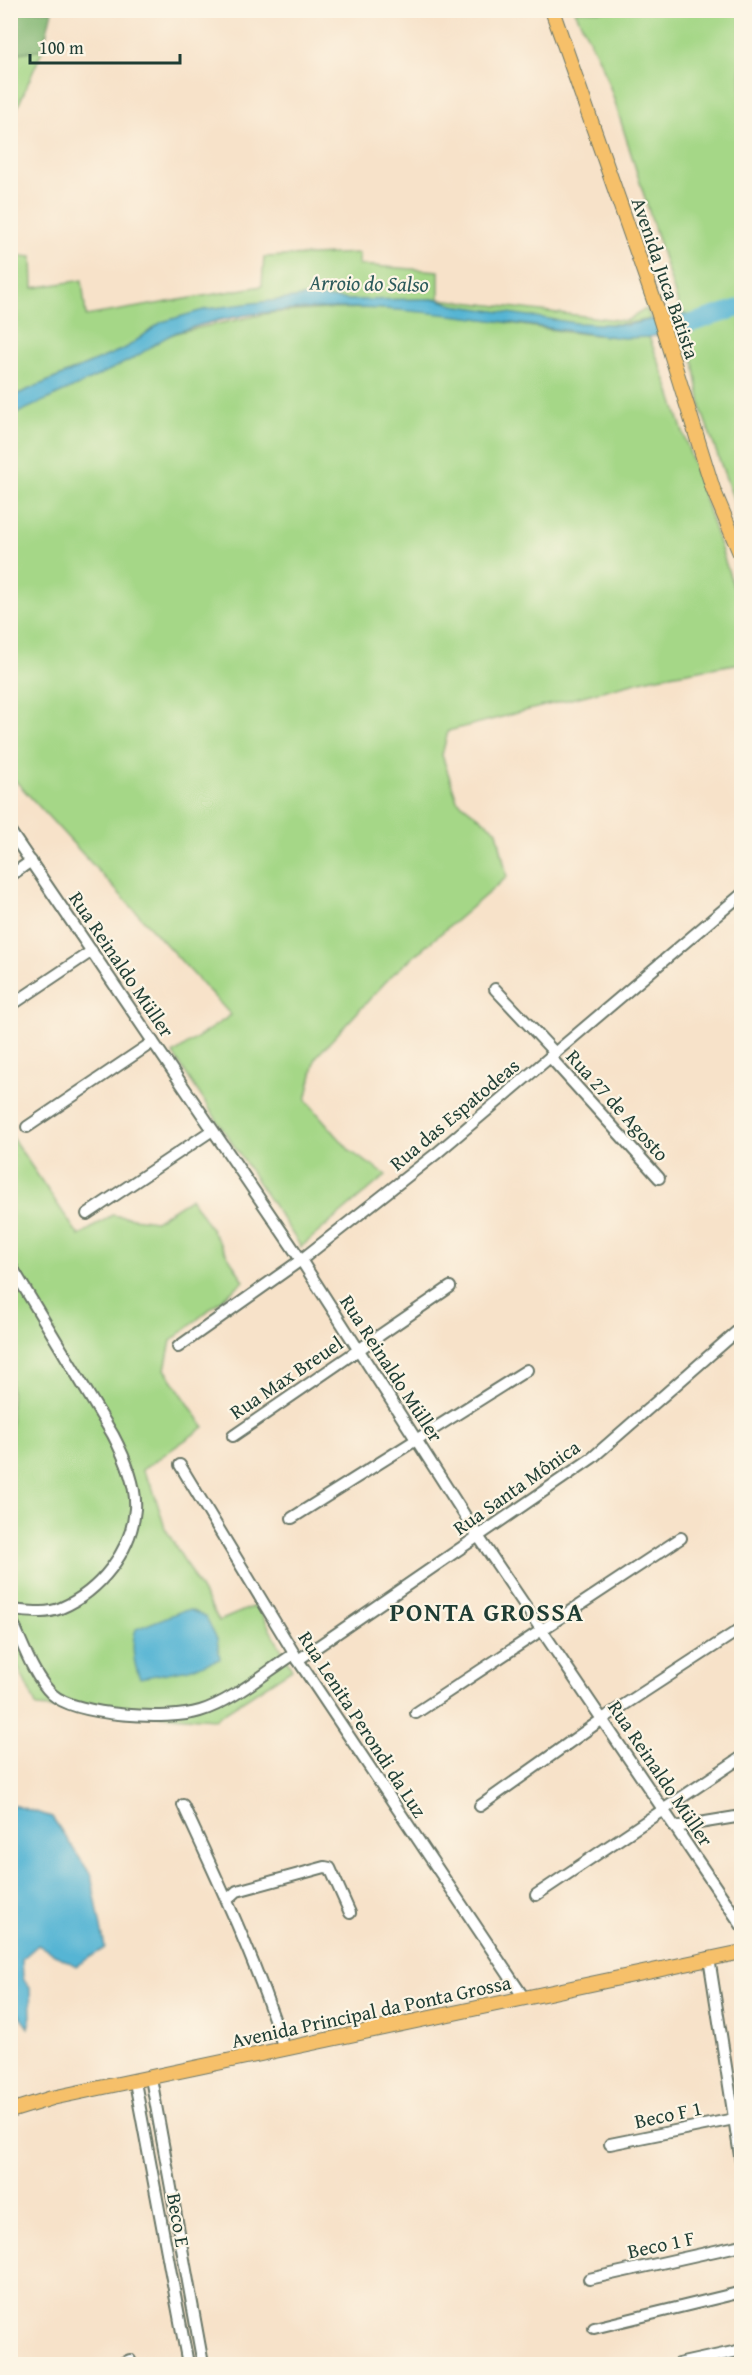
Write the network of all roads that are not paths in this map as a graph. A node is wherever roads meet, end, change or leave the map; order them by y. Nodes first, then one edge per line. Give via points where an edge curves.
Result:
1 (552, 10) edge
2 (741, 558) edge
3 (10, 831) edge
4 (31, 861) junction
5 (10, 876) edge
6 (741, 894) edge
7 (92, 951) junction
8 (495, 989) dead end
9 (10, 1006) edge
10 (153, 1042) junction
11 (553, 1055) junction
12 (27, 1127) dead end
13 (211, 1131) junction
14 (659, 1178) dead end
15 (87, 1214) dead end
16 (300, 1260) junction
17 (10, 1264) edge
18 (450, 1287) dead end
19 (741, 1327) edge
20 (178, 1347) dead end
21 (358, 1350) junction
22 (527, 1370) dead end
23 (233, 1436) dead end
24 (416, 1439) junction
25 (180, 1465) dead end
26 (292, 1518) dead end
27 (478, 1536) junction
28 (681, 1538) dead end
29 (10, 1610) edge
30 (10, 1617) edge
31 (741, 1628) edge
32 (543, 1631) junction
33 (296, 1657) junction
34 (416, 1713) dead end
35 (604, 1718) junction
36 (741, 1757) edge
37 (183, 1805) dead end
38 (480, 1806) dead end
39 (664, 1810) junction
40 (741, 1816) edge
41 (675, 1827) junction
42 (536, 1895) dead end
43 (226, 1900) junction
44 (350, 1913) dead end
45 (741, 1926) edge
46 (741, 1952) edge
47 (709, 1958) junction
48 (524, 1998) junction
49 (284, 2049) junction
50 (151, 2078) junction
51 (135, 2082) junction
52 (10, 2111) edge
53 (734, 2119) junction
54 (610, 2144) dead end
55 (741, 2169) edge
56 (741, 2245) edge
57 (589, 2279) dead end
58 (741, 2292) edge
59 (594, 2328) dead end
60 (741, 2350) edge
61 (188, 2364) edge
62 (203, 2364) edge
63 (678, 2364) edge

1 - 2 main road, Avenida Juca Batista via 658,312 713,489
3 - 4 street, Rua Reinaldo Müller
4 - 5 street
4 - 7 street, Rua Reinaldo Müller
6 - 11 street, Rua das Espatodeas
7 - 9 street
7 - 10 street, Rua Reinaldo Müller
8 - 11 street, Rua 27 de Agosto
10 - 12 street
10 - 13 street, Rua Reinaldo Müller
11 - 14 street, Rua 27 de Agosto
11 - 16 street, Rua das Espatodeas
13 - 15 street
13 - 16 street, Rua Reinaldo Müller
16 - 20 street, Rua das Espatodeas
16 - 21 street, Rua Reinaldo Müller
17 - 29 street via 113,1435 123,1455 135,1507 124,1550 97,1583 60,1609 42,1613
18 - 21 street, Rua Max Breuel
19 - 27 street, Rua Santa Mônica via 592,1458
21 - 23 street, Rua Max Breuel
21 - 24 street, Rua Reinaldo Müller
22 - 24 street
24 - 26 street
24 - 27 street, Rua Reinaldo Müller
25 - 33 street, Rua Lenita Perondi da Luz
27 - 32 street, Rua Reinaldo Müller
27 - 33 street, Rua Santa Mônica
28 - 32 street
30 - 33 street, Rua Santa Mônica via 41,1680 53,1695 77,1708 108,1713 198,1712
31 - 35 street
32 - 34 street
32 - 35 street, Rua Reinaldo Müller
33 - 48 street, Rua Lenita Perondi da Luz
35 - 38 street
35 - 39 street, Rua Reinaldo Müller
36 - 39 street
37 - 43 street
39 - 41 street, Rua Reinaldo Müller
39 - 42 street
40 - 41 street
41 - 45 street, Rua Reinaldo Müller
43 - 44 street via 237,1892 325,1867 335,1874
43 - 49 street via 273,2012
46 - 47 main road, Avenida Principal da Ponta Grossa
47 - 48 main road, Avenida Principal da Ponta Grossa
47 - 53 street
48 - 49 main road, Avenida Principal da Ponta Grossa
49 - 50 main road, Avenida Principal da Ponta Grossa
50 - 51 main road, Avenida Principal da Ponta Grossa
50 - 62 street
51 - 52 main road, Avenida Principal da Ponta Grossa via 52,2098
51 - 61 street, Beco E
53 - 54 street, Beco F 1
53 - 55 street
56 - 57 street, Beco 1 F
58 - 59 street
60 - 63 street

